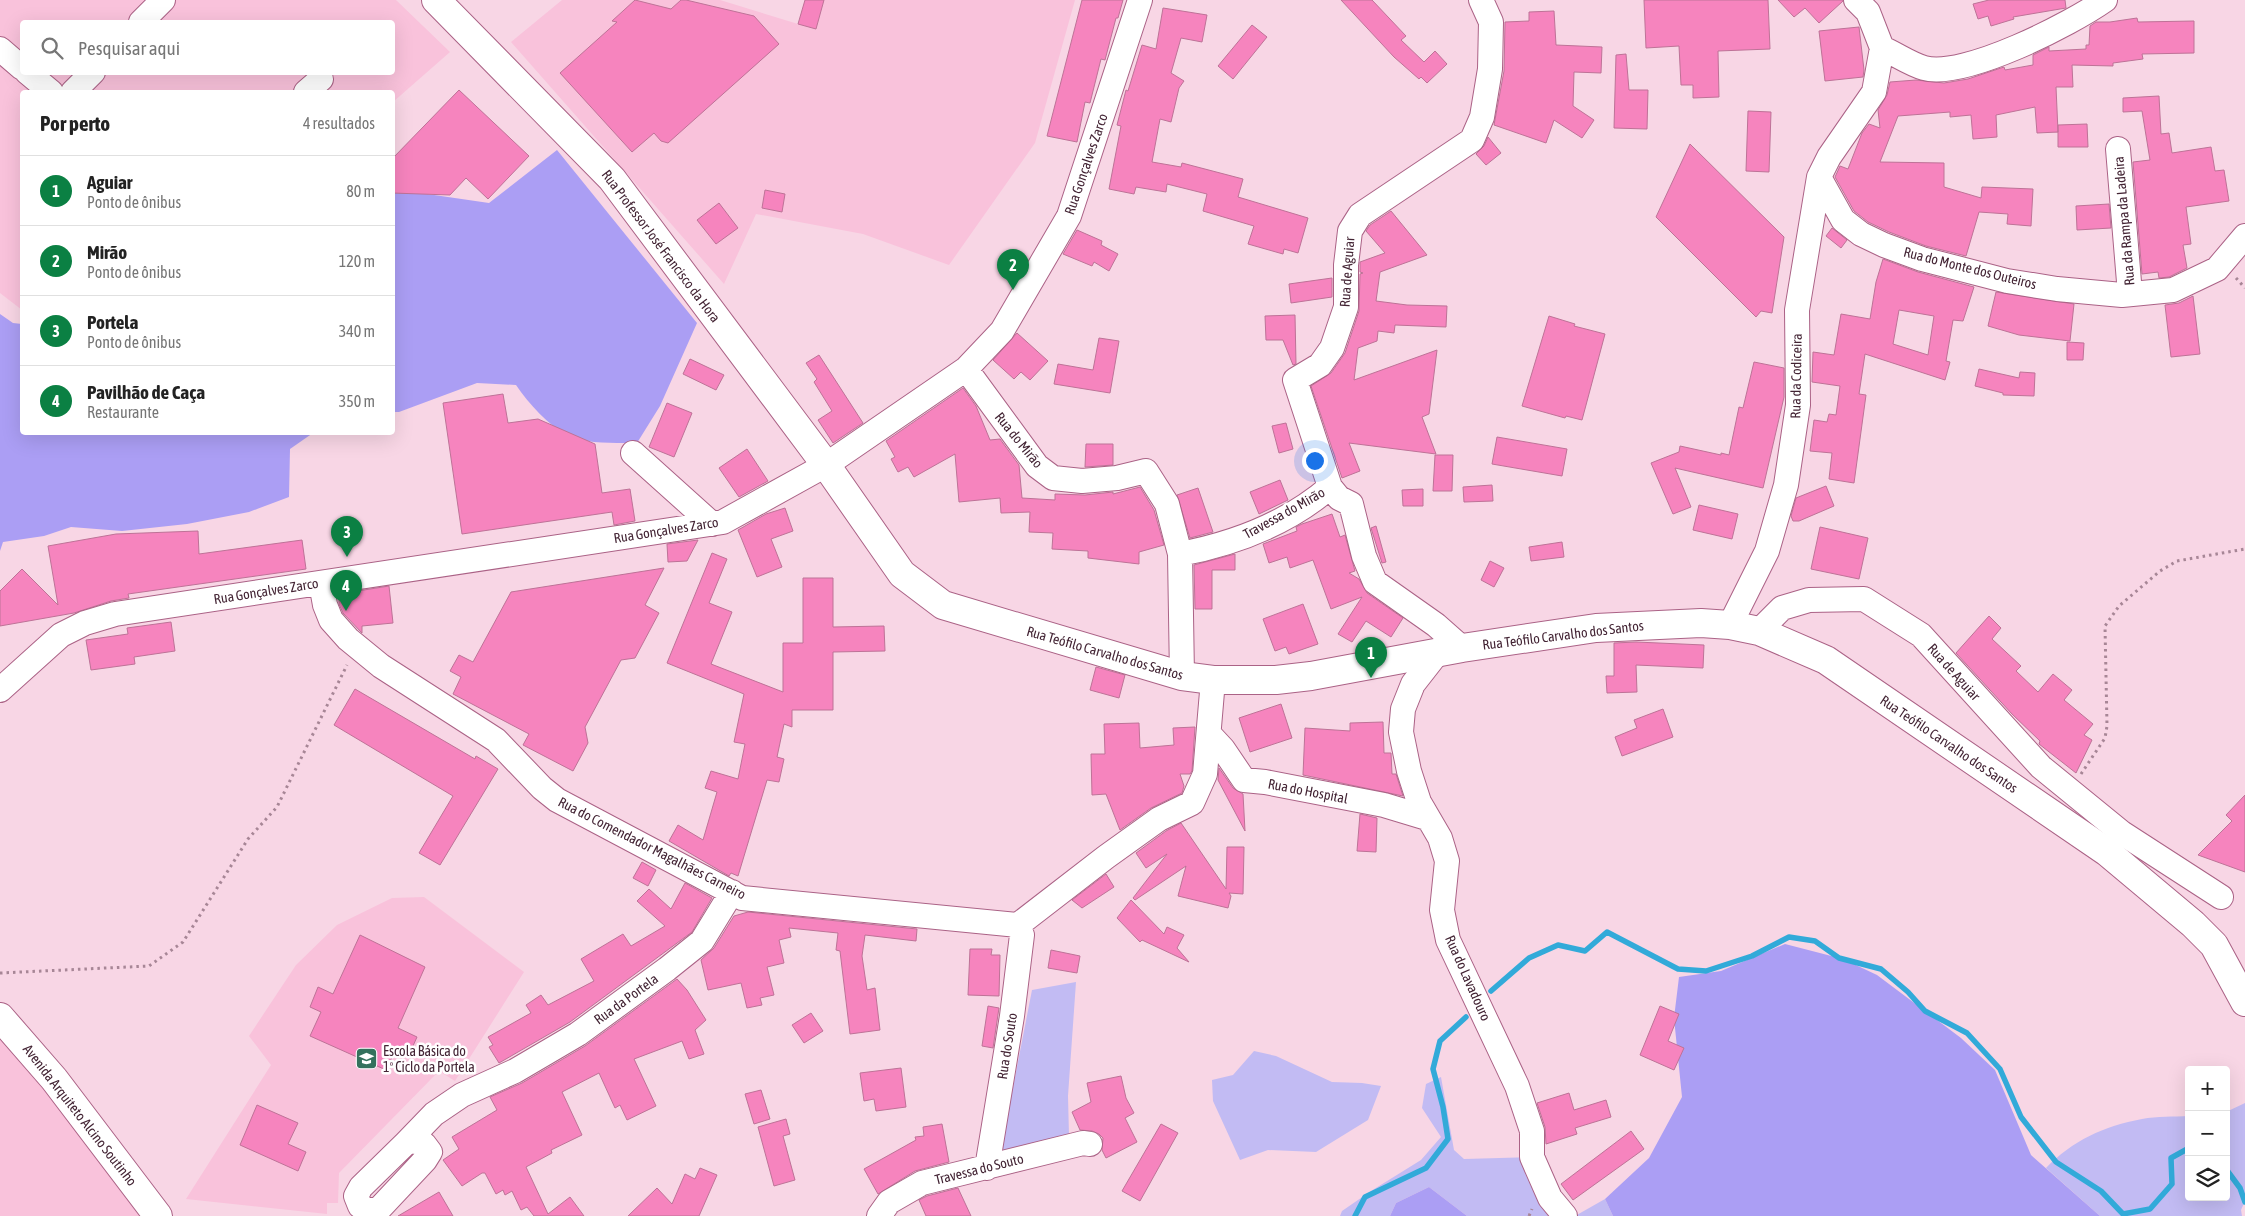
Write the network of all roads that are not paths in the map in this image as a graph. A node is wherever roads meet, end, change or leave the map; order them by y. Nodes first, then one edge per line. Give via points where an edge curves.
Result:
1 (163, 0) edge
2 (436, 0) edge
3 (1140, 0) edge
4 (1481, 0) edge
5 (1856, 0) edge
6 (2104, 0) edge
7 (143, 20) edge
8 (1882, 48) junction
9 (0, 49) edge
10 (20, 66) edge
11 (30, 75) edge
12 (90, 75) edge
13 (48, 90) edge
14 (75, 90) edge
15 (2118, 149) dead end
16 (1819, 177) junction
17 (2245, 236) edge
18 (2130, 294) junction
19 (966, 369) junction
20 (633, 453) dead end
21 (826, 465) junction
22 (1330, 487) junction
23 (712, 524) junction
24 (1180, 554) junction
25 (320, 583) junction
26 (1730, 625) junction
27 (1758, 631) junction
28 (1450, 650) junction
29 (1182, 676) junction
30 (1213, 680) junction
31 (0, 690) edge
32 (1210, 735) junction
33 (1427, 818) junction
34 (2114, 842) junction
35 (732, 892) junction
36 (2221, 897) dead end
37 (1018, 925) junction
38 (2245, 1002) edge
39 (0, 1017) edge
40 (497, 1080) junction
41 (406, 1143) junction
42 (1090, 1144) dead end
43 (430, 1152) junction
44 (987, 1168) junction
45 (389, 1198) junction
46 (353, 1206) edge
47 (158, 1216) edge
48 (373, 1216) edge
49 (879, 1216) edge
50 (1565, 1216) edge

1 - 7 street
2 - 21 main road, Rua Professor José Francisco da Hora via 612,179
3 - 19 street, Rua Gonçalves Zarco via 1070,216 1002,331
4 - 22 street, Rua de Aguiar via 1492,22 1490,69 1482,117 1472,140 1360,215 1350,231 1346,307 1332,348 1320,365 1295,380
5 - 8 street via 1868,12
6 - 8 street via 2084,15 2005,52 1946,68 1925,68
8 - 16 street via 1874,92
9 - 10 street
11 - 13 street
12 - 14 street
15 - 18 street, Rua da Rampa da Ladeira
16 - 18 street, Rua do Monte dos Outeiros via 1843,220 1861,234 1884,245 1922,259 2007,281 2057,290
16 - 26 street, Rua da Codiceira via 1797,310 1798,405 1786,485 1767,551
17 - 18 street, Rua do Monte dos Outeiros via 2217,269 2173,290
19 - 21 street, Rua Gonçalves Zarco
19 - 24 street, Rua do Mirão via 1037,466 1053,478 1082,481 1146,471 1167,504
20 - 23 street
21 - 23 street, Rua Gonçalves Zarco via 723,522
21 - 29 main road, Rua Teófilo Carvalho dos Santos via 902,574 943,605
22 - 24 street, Travessa do Mirão via 1318,497 1247,536 1212,548
22 - 28 street via 1339,498 1351,504 1374,582 1436,625
23 - 25 street, Rua Gonçalves Zarco
24 - 29 street, Rua do Mirão
25 - 31 street, Rua Gonçalves Zarco via 115,614 85,623 61,635
25 - 35 street, Rua do Comendador Magalhães Carneiro via 332,620 348,639 381,666 496,740 557,800
26 - 27 main road, Rua Teófilo Carvalho dos Santos
26 - 28 main road, Rua Teófilo Carvalho dos Santos via 1701,623 1596,628
27 - 34 main road, Rua Teófilo Carvalho dos Santos via 1826,660
27 - 34 street, Rua de Aguiar via 1782,608 1809,600 1864,599 1921,635 2041,767 2070,791
28 - 30 main road, Rua Teófilo Carvalho dos Santos via 1311,676 1276,680
28 - 33 street, Rua do Lavadouro via 1413,684 1403,708 1401,732 1409,770
29 - 30 main road, Rua Teófilo Carvalho dos Santos
30 - 32 street
32 - 33 street, Rua do Hospital via 1244,780 1384,806
32 - 37 street via 1205,774 1192,803 1159,819
33 - 50 street, Rua do Lavadouro via 1440,838 1446,861 1442,910 1448,940 1517,1086 1532,1131 1532,1157 1550,1198
34 - 36 street, Rua de Aguiar
34 - 38 main road, Rua Teófilo Carvalho dos Santos via 2214,946
35 - 37 street, Rua do Comendador Magalhães Carneiro via 742,898
35 - 40 street, Rua da Portela via 702,941 578,1034
37 - 44 street, Rua do Souto via 1022,935 1012,1016
39 - 47 main road, Avenida Arquiteto Alcino Soutinho via 60,1087
40 - 41 street, Rua da Portela via 462,1095 434,1114
40 - 43 street, Rua da Portela via 448,1121 436,1135
41 - 43 street via 413,1140 424,1144
41 - 46 street, Rua da Portela via 361,1187
42 - 44 street, Travessa do Souto via 1083,1143
43 - 45 street, Rua da Portela
44 - 49 street, Travessa do Souto via 922,1183 889,1202
45 - 46 street, Rua da Portela via 380,1208 369,1211
45 - 48 street, Rua da Portela

